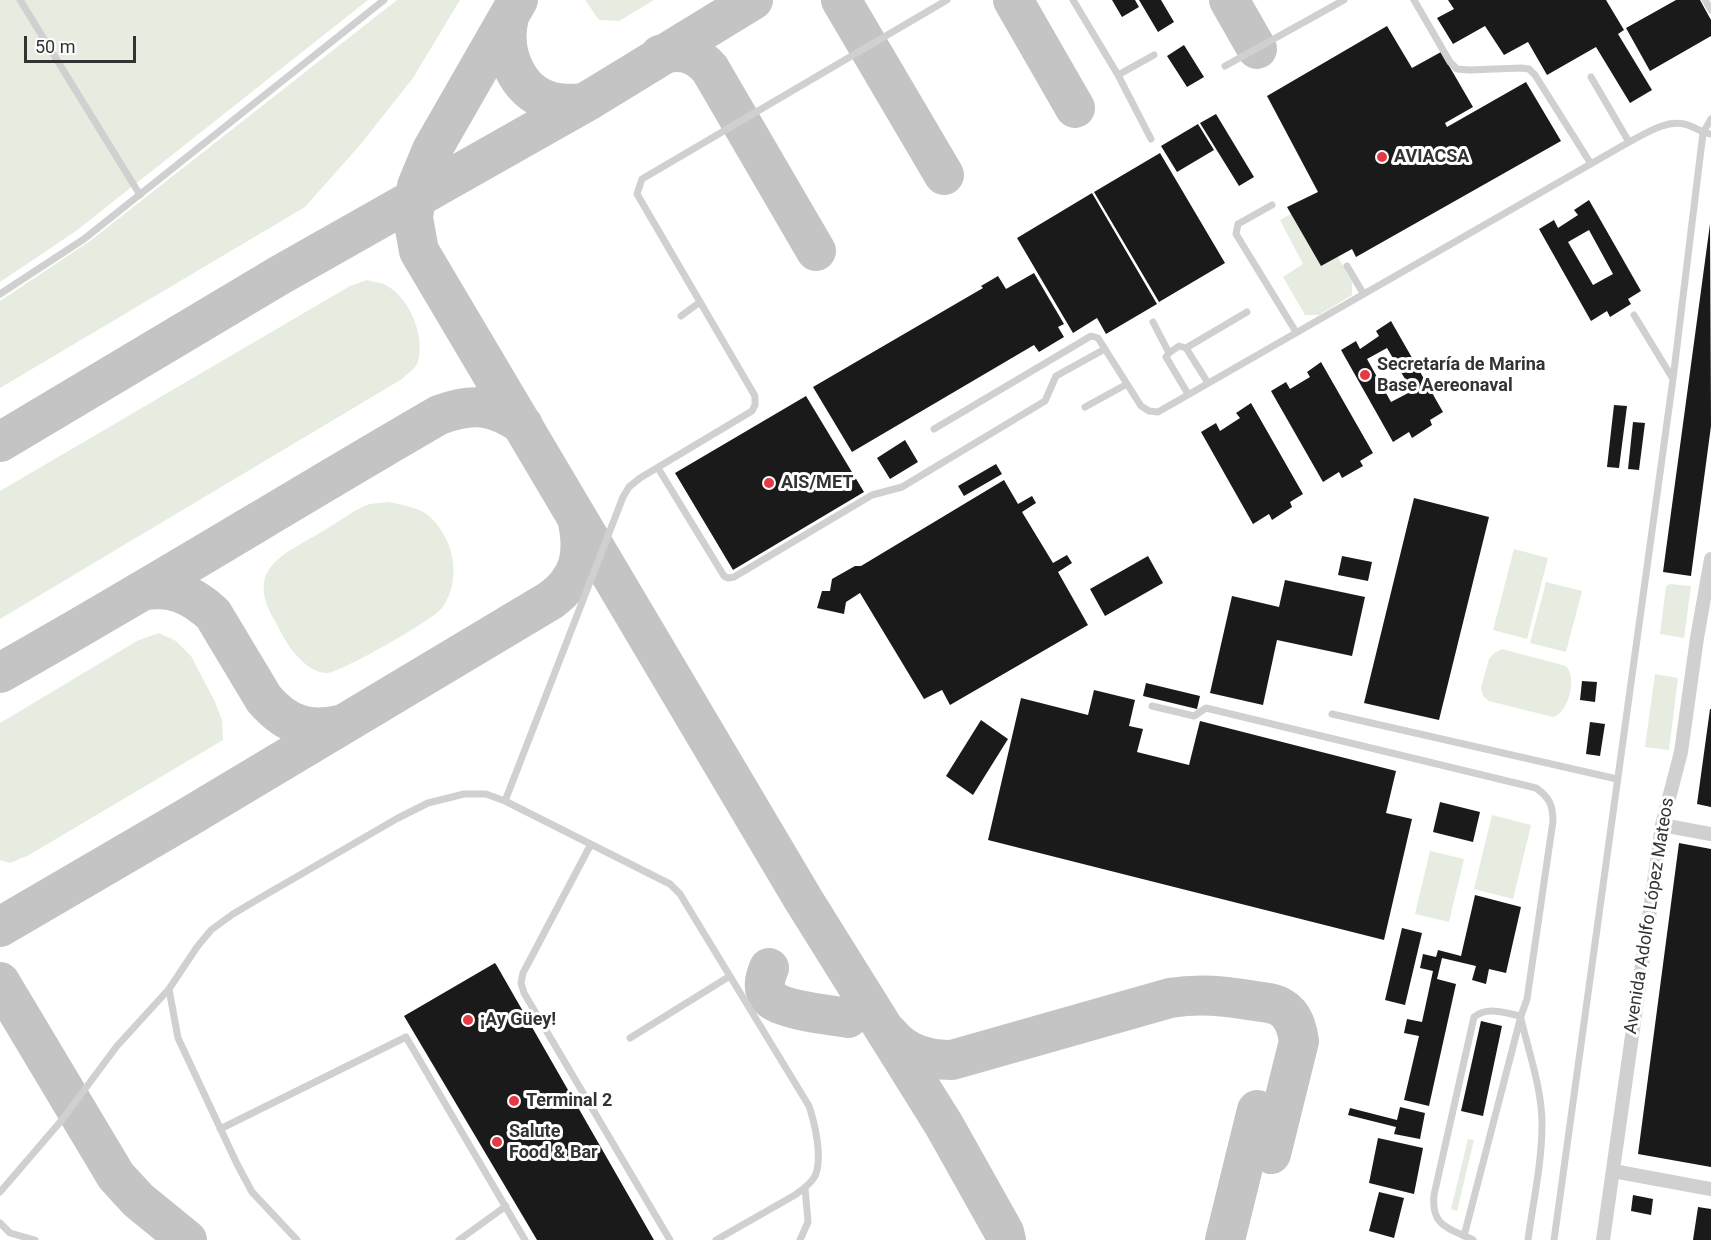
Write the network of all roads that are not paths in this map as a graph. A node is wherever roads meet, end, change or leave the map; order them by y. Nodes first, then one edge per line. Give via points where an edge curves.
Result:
1 (20, 0) edge
2 (384, 0) edge
3 (947, 0) edge
4 (1073, 0) edge
5 (1344, 0) edge
6 (1414, 0) edge
7 (1705, 0) edge
8 (1711, 10) edge
9 (1154, 55) dead end
10 (1225, 66) dead end
11 (1118, 75) junction
12 (1591, 77) dead end
13 (1711, 119) edge
14 (1707, 134) edge
15 (1151, 139) dead end
16 (1629, 142) junction
17 (1591, 164) junction
18 (140, 195) junction
19 (1272, 205) dead end
20 (1347, 266) dead end
21 (1363, 293) junction
22 (0, 294) edge
23 (700, 302) junction
24 (1247, 312) dead end
25 (1634, 315) dead end
26 (681, 316) dead end
27 (1153, 322) dead end
28 (1296, 332) junction
29 (1186, 348) junction
30 (1105, 349) junction
31 (1169, 353) junction
32 (1673, 379) junction
33 (1208, 383) junction
34 (1127, 384) junction
35 (1188, 394) junction
36 (1085, 407) dead end
37 (934, 429) dead end
38 (658, 468) junction
39 (1711, 559) edge
40 (1710, 576) edge
41 (1152, 706) dead end
42 (1332, 714) dead end
43 (1617, 778) junction
44 (505, 801) junction
45 (1662, 825) junction
46 (1711, 834) edge
47 (591, 844) junction
48 (730, 976) junction
49 (169, 989) junction
50 (1521, 1016) junction
51 (630, 1038) dead end
52 (220, 1129) junction
53 (1612, 1171) junction
54 (805, 1188) junction
55 (1711, 1189) edge
56 (0, 1192) edge
57 (506, 1206) junction
58 (0, 1223) edge
59 (10, 1233) junction
60 (1464, 1236) junction
61 (3, 1240) edge
62 (35, 1240) edge
63 (297, 1240) edge
64 (459, 1240) edge
65 (525, 1240) edge
66 (670, 1240) edge
67 (716, 1240) edge
68 (800, 1240) edge
69 (1473, 1240) edge
70 (1528, 1240) edge
71 (1554, 1240) edge
72 (1603, 1240) edge

1 - 18 lane
2 - 18 lane
3 - 23 lane via 642,178 637,194
4 - 11 lane
5 - 10 lane
6 - 17 lane via 1457,69 1529,69
7 - 8 lane
9 - 11 lane
11 - 15 lane
12 - 16 lane
13 - 14 lane
14 - 16 lane via 1682,123 1668,124
14 - 32 lane
16 - 17 lane
17 - 21 lane
18 - 22 lane via 84,239
19 - 28 lane via 1238,224 1236,234
20 - 21 lane
21 - 28 lane
23 - 26 lane
23 - 38 lane via 755,396 755,405 752,411
24 - 29 lane
25 - 32 lane
27 - 31 lane
28 - 33 lane
29 - 31 lane via 1179,346
29 - 33 lane
30 - 34 lane
30 - 37 lane via 1095,335 1091,336
30 - 38 lane via 1056,376 1045,400 902,487 872,495 734,577 724,576
31 - 35 lane via 1166,357
32 - 43 lane
33 - 35 lane
34 - 35 lane via 1141,406 1149,411 1158,412
34 - 36 lane
38 - 44 lane via 629,487 623,497
39 - 40 street, Avenida Adolfo López Mateos
40 - 45 street, Avenida Adolfo López Mateos via 1681,752
41 - 50 lane via 1194,716 1206,708 1536,788 1546,795 1553,807 1553,821 1532,977
42 - 43 lane
43 - 71 lane
44 - 47 lane
44 - 49 lane via 486,794 464,794 428,803 398,818 233,914 197,947
45 - 46 street
45 - 53 street, Avenida Adolfo López Mateos
47 - 48 lane via 670,884
47 - 66 lane via 521,983
48 - 51 lane
48 - 54 lane via 809,1106 816,1129 818,1162 815,1175
49 - 52 lane via 178,1038
49 - 56 lane via 117,1046 61,1121
50 - 60 lane
50 - 60 lane via 1490,1010 1474,1017 1471,1026 1433,1205 1437,1220
50 - 70 lane via 1542,1122
52 - 57 lane via 406,1037
52 - 63 lane via 252,1192
53 - 55 street
53 - 72 street, Avenida Adolfo López Mateos
54 - 67 lane
54 - 68 lane via 808,1222
57 - 64 lane
57 - 65 lane
58 - 59 lane
59 - 61 lane
59 - 62 lane
60 - 69 lane

